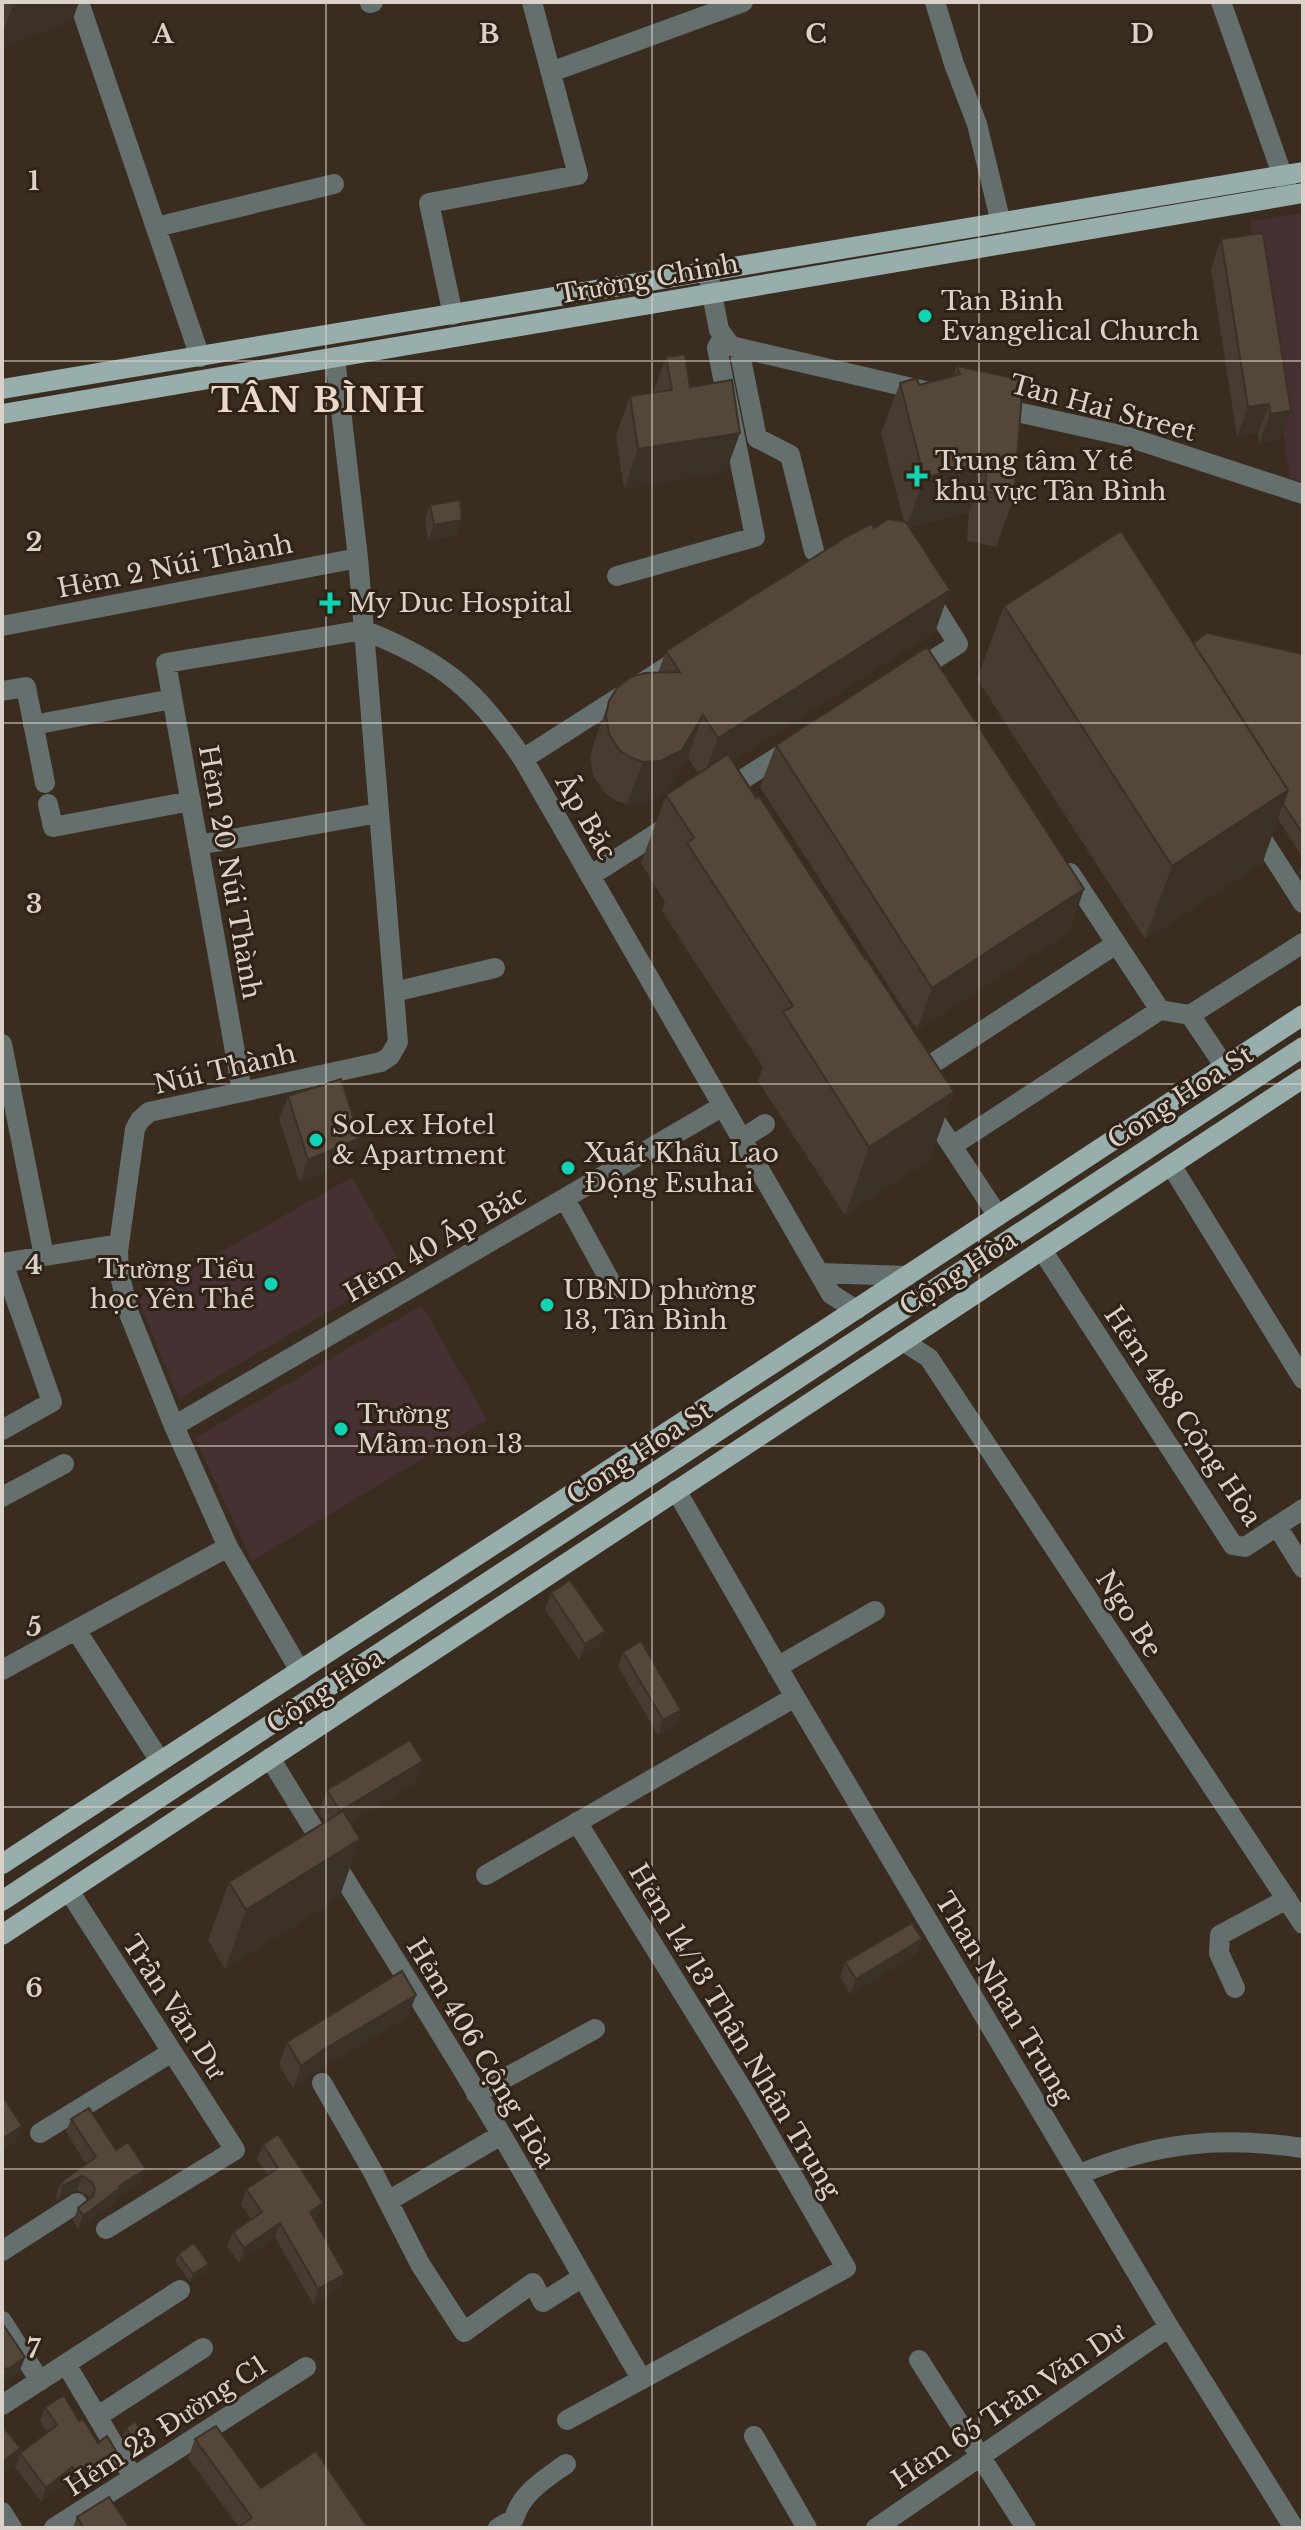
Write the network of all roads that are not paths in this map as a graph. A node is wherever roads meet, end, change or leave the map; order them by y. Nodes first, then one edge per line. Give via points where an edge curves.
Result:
1 (79, 2) edge
2 (532, 2) edge
3 (743, 2) edge
4 (935, 2) edge
5 (1221, 2) edge
6 (551, 72) junction
7 (1293, 174) edge
8 (334, 184) dead end
9 (1296, 194) edge
10 (1001, 223) junction
11 (156, 227) junction
12 (708, 273) junction
13 (712, 295) junction
14 (453, 315) junction
15 (331, 335) junction
16 (731, 343) junction
17 (200, 357) junction
18 (335, 358) junction
19 (2, 389) edge
20 (949, 396) edge
21 (978, 403) edge
22 (6, 414) edge
23 (1303, 494) edge
24 (814, 551) dead end
25 (358, 558) junction
26 (617, 576) dead end
27 (919, 582) edge
28 (2, 626) edge
29 (364, 630) junction
30 (704, 643) edge
31 (891, 686) edge
32 (2, 691) edge
33 (172, 699) junction
34 (33, 725) junction
35 (812, 736) edge
36 (523, 759) junction
37 (45, 783) dead end
38 (191, 801) junction
39 (48, 804) dead end
40 (379, 813) junction
41 (1245, 813) edge
42 (198, 845) junction
43 (1057, 854) edge
44 (590, 876) junction
45 (1303, 903) edge
46 (1303, 943) edge
47 (1116, 944) junction
48 (495, 968) dead end
49 (394, 992) junction
50 (1160, 1010) junction
51 (1190, 1015) junction
52 (1303, 1015) edge
53 (2, 1044) edge
54 (1303, 1047) edge
55 (1225, 1067) junction
56 (1303, 1078) edge
57 (242, 1091) junction
58 (723, 1106) junction
59 (765, 1124) dead end
60 (742, 1139) junction
61 (952, 1146) junction
62 (1171, 1165) junction
63 (565, 1199) junction
64 (998, 1216) junction
65 (119, 1244) junction
66 (1042, 1250) junction
67 (44, 1256) junction
68 (3, 1263) edge
69 (819, 1273) junction
70 (907, 1276) junction
71 (614, 1288) dead end
72 (856, 1310) junction
73 (880, 1326) junction
74 (903, 1341) junction
75 (1302, 1375) edge
76 (174, 1426) junction
77 (2, 1430) edge
78 (64, 1464) dead end
79 (676, 1490) junction
80 (2, 1497) edge
81 (1303, 1509) edge
82 (1277, 1526) junction
83 (228, 1547) junction
84 (1303, 1568) edge
85 (875, 1611) dead end
86 (76, 1630) junction
87 (777, 1667) junction
88 (2, 1670) edge
89 (300, 1671) junction
90 (795, 1697) junction
91 (270, 1758) junction
92 (160, 1761) junction
93 (577, 1822) junction
94 (2, 1864) edge
95 (486, 1875) dead end
96 (69, 1891) junction
97 (1287, 1899) junction
98 (2, 1901) edge
99 (1303, 1924) edge
100 (2, 1935) edge
101 (1235, 1988) dead end
102 (595, 2029) dead end
103 (172, 2052) junction
104 (322, 2083) dead end
105 (476, 2094) junction
106 (40, 2133) dead end
107 (501, 2135) junction
108 (1303, 2148) edge
109 (1080, 2174) junction
110 (388, 2201) junction
111 (77, 2203) dead end
112 (106, 2229) dead end
113 (2, 2251) edge
114 (581, 2278) junction
115 (180, 2290) dead end
116 (2, 2321) edge
117 (1169, 2327) junction
118 (203, 2348) dead end
119 (919, 2360) dead end
120 (66, 2364) junction
121 (306, 2367) dead end
122 (641, 2378) junction
123 (40, 2381) junction
124 (2, 2405) edge
125 (98, 2416) junction
126 (567, 2420) dead end
127 (754, 2436) dead end
128 (981, 2456) junction
129 (566, 2464) dead end
130 (133, 2477) junction
131 (2, 2512) edge
132 (511, 2525) edge
133 (12, 2528) edge
134 (54, 2528) edge
135 (807, 2528) edge
136 (876, 2528) edge
137 (1026, 2528) edge
138 (1294, 2528) edge

1 - 11 street
2 - 6 street
3 - 6 street
4 - 10 street via 977,124
5 - 7 street
6 - 14 street via 578,175 429,203
7 - 9 street
7 - 10 main road, Trường Chinh
8 - 11 street
9 - 13 main road, Trường Chinh
10 - 12 main road, Trường Chinh
11 - 17 street
12 - 13 street
12 - 14 main road, Trường Chinh
13 - 16 street via 719,330
13 - 18 main road, Trường Chinh
14 - 15 main road, Trường Chinh
15 - 17 main road, Trường Chinh
15 - 18 main road
16 - 20 street
16 - 24 street via 757,438 790,455
16 - 26 street via 717,348 755,537
17 - 19 main road, Trường Chinh
18 - 22 main road, Trường Chinh
18 - 25 street
19 - 22 street
21 - 23 street, Tan Hai Street via 1125,436
25 - 28 street, Hẻm 2 Núi Thành
25 - 29 street
27 - 31 street via 958,644 935,667
29 - 33 street, Hẻm 20 Núi Thành via 166,663
29 - 36 street, Ấp Bắc via 427,659 462,685
29 - 40 street, Núi Thành
30 - 36 street
32 - 34 street via 26,687
33 - 34 street
33 - 38 street, Hẻm 20 Núi Thành
34 - 37 street
35 - 44 street via 712,804
36 - 44 street, Ấp Bắc
38 - 39 street via 53,827
38 - 42 street, Hẻm 20 Núi Thành
40 - 42 street
40 - 49 street, Núi Thành
41 - 45 street
42 - 57 street, Hẻm 20 Núi Thành
43 - 47 street
44 - 58 street, Ấp Bắc
46 - 51 street
47 - 50 street
47 - 61 street via 904,1073
48 - 49 street
49 - 57 street, Núi Thành via 398,1039 386,1059
50 - 51 street
50 - 61 street
51 - 55 street
52 - 55 main road, Cong Hoa St
53 - 67 street
54 - 73 main road, Cong Hoa St
55 - 64 main road, Cong Hoa St
56 - 62 main road, Cong Hoa St
57 - 65 street, Núi Thành via 156,1109 140,1120
58 - 60 street, Ấp Bắc
58 - 63 street, Hẻm 40 Ấp Bắc
59 - 60 street
60 - 69 street, Ấp Bắc
61 - 64 street
62 - 66 main road, Cong Hoa St
62 - 75 street
63 - 71 street
63 - 76 street, Hẻm 40 Ấp Bắc
64 - 70 main road, Cong Hoa St
65 - 67 street
65 - 76 street, Núi Thành via 125,1302
66 - 74 main road, Cộng Hòa
66 - 82 street, Hẻm 488 Cộng Hòa via 1233,1545 1245,1547
67 - 68 street
68 - 77 street via 52,1402
69 - 70 street
69 - 72 street, Ấp Bắc via 831,1294
70 - 72 main road, Cộng Hòa
72 - 73 main road
72 - 89 main road, Cong Hoa St
73 - 74 main road
73 - 98 main road, Cong Hoa St
74 - 79 main road, Cong Hoa St
74 - 97 street, Ngo Be via 929,1358
76 - 83 street, Núi Thành
78 - 80 street
79 - 87 street, Than Nhan Trung
79 - 91 main road, Cộng Hòa
81 - 82 street, Hẻm 488 Cộng Hòa
82 - 84 street
83 - 86 street
83 - 89 street, Núi Thành
85 - 87 street
86 - 88 street
86 - 92 street
87 - 90 street, Than Nhan Trung
89 - 92 main road, Cong Hoa St
90 - 93 street
90 - 109 street, Than Nhan Trung
91 - 96 main road, Cộng Hòa
91 - 105 street, Hẻm 406 Cộng Hòa
92 - 94 main road, Cong Hoa St
93 - 95 street
93 - 122 street, Hẻm 14/13 Thân Nhân Trung via 846,2268
96 - 100 main road, Cộng Hòa
96 - 103 street, Trần Văn Dư
97 - 99 street, Ngo Be
97 - 101 street via 1220,1935 1219,1953
102 - 105 street
103 - 106 street
103 - 112 street, Trần Văn Dư via 235,2150
104 - 110 street
105 - 107 street, Hẻm 406 Cộng Hòa
107 - 110 street
107 - 114 street, Hẻm 406 Cộng Hòa
108 - 109 street via 1240,2141 1178,2145
109 - 117 street, Than Nhan Trung
110 - 114 street via 464,2332 533,2283 543,2302
111 - 113 street
114 - 122 street, Hẻm 406 Cộng Hòa
115 - 120 street
116 - 123 street
117 - 128 street, Hẻm 65 Trần Văn Dư
117 - 138 street, Than Nhan Trung
118 - 125 street
119 - 128 street
120 - 123 street
120 - 125 street
121 - 130 street, Hẻm 23 Đường C1
122 - 126 street
123 - 124 street
125 - 130 street
127 - 135 street
128 - 136 street, Hẻm 65 Trần Văn Dư
128 - 137 street
129 - 132 street via 533,2489
130 - 134 street, Hẻm 23 Đường C1
131 - 133 street

